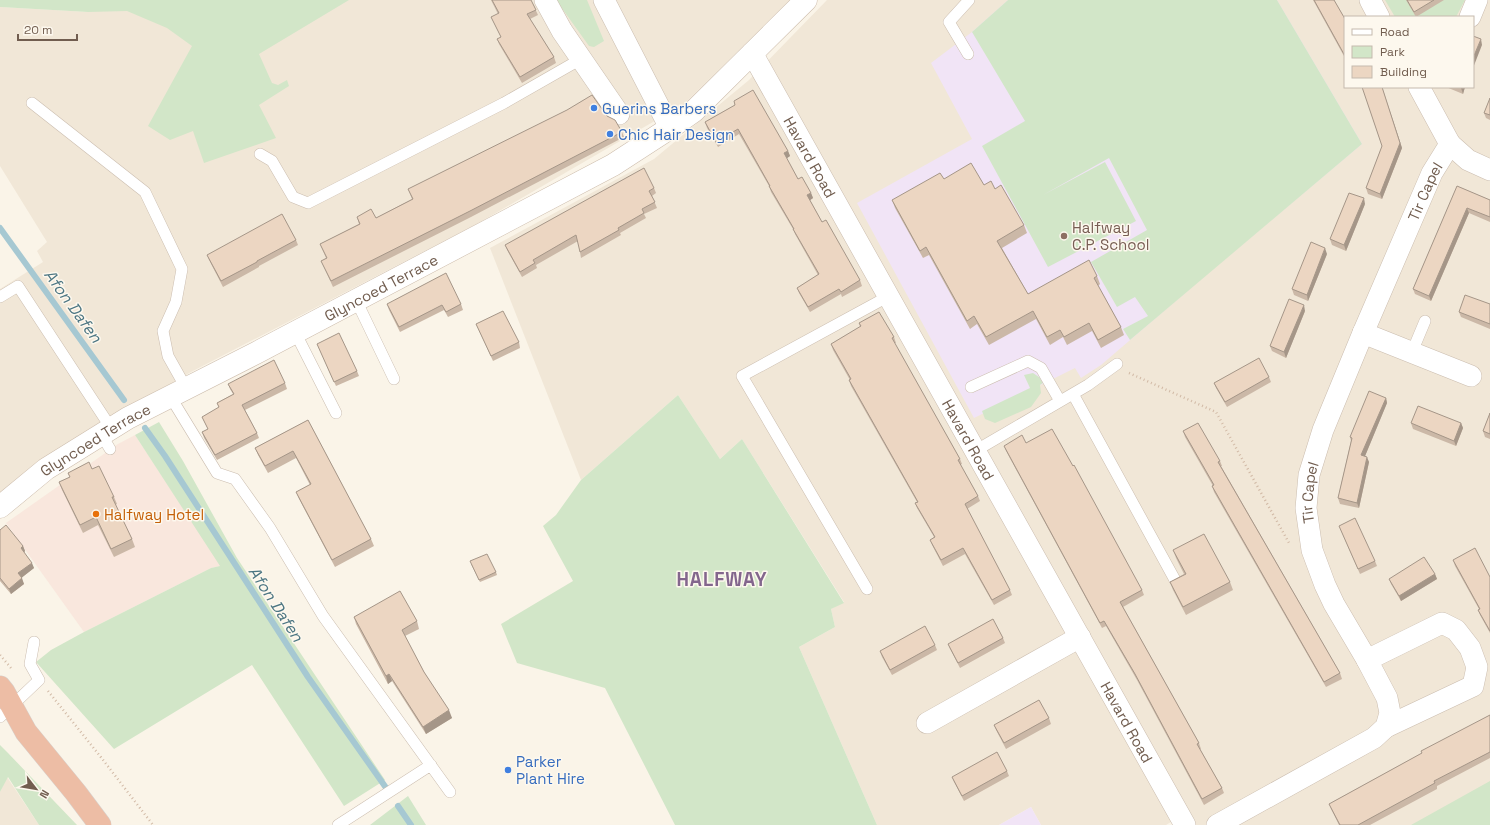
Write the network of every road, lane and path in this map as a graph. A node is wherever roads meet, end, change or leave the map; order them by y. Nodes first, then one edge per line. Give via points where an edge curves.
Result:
1 (546, 0) edge
2 (604, 0) edge
3 (806, 0) edge
4 (969, 0) edge
5 (1370, 0) edge
6 (1477, 0) edge
7 (1378, 16) edge
8 (1470, 16) edge
9 (752, 53) junction
10 (968, 54) dead end
11 (588, 55) junction
12 (1421, 88) edge
13 (32, 103) dead end
14 (619, 114) dead end
15 (670, 128) junction
16 (1450, 144) junction
17 (260, 154) dead end
18 (1490, 170) edge
19 (888, 296) junction
20 (0, 297) edge
21 (356, 300) junction
22 (1425, 321) dead end
23 (295, 332) junction
24 (1363, 332) junction
25 (1412, 352) junction
26 (1120, 367) joint
27 (1471, 376) dead end
28 (394, 379) dead end
29 (971, 388) dead end
30 (178, 392) junction
31 (1073, 394) junction
32 (1060, 401) junction
33 (336, 413) dead end
34 (108, 437) junction
35 (975, 451) junction
36 (0, 507) edge
37 (1293, 550) dead end
38 (1175, 580) edge
39 (867, 589) dead end
40 (1080, 637) junction
41 (34, 642) dead end
42 (0, 655) edge
43 (1367, 660) junction
44 (39, 680) junction
45 (0, 687) edge
46 (4, 714) edge
47 (927, 723) dead end
48 (1386, 727) junction
49 (431, 765) junction
50 (450, 792) dead end
51 (100, 825) edge
52 (153, 825) edge
53 (338, 825) edge
54 (1185, 825) edge
55 (1216, 825) edge

1 - 11 street via 562,31
2 - 15 street
3 - 9 street, Glyncoed Terrace
4 - 10 lane via 949,22
5 - 7 street
6 - 8 street
9 - 15 street, Glyncoed Terrace via 694,111
9 - 19 street, Havard Road
11 - 14 street
11 - 17 lane via 504,103 308,203 293,197 272,161
12 - 16 street, Tir Capel
13 - 30 lane via 146,192 182,269 176,302 163,330
15 - 21 street, Glyncoed Terrace via 613,165
16 - 18 street, Tir Capel via 1468,160
16 - 24 street, Tir Capel via 1432,173
19 - 35 street, Havard Road
19 - 39 lane via 742,376
20 - 34 lane via 18,286
21 - 23 street, Glyncoed Terrace
21 - 28 lane
22 - 25 lane
23 - 30 street, Glyncoed Terrace
23 - 33 lane
24 - 25 street
24 - 43 street, Tir Capel via 1323,430 1309,475 1306,508 1312,550 1325,585
25 - 27 street
26 - 31 lane
26 - 37 path via 1216,412
29 - 32 lane via 1028,360 1041,368
30 - 34 street, Glyncoed Terrace via 128,418
30 - 49 lane via 217,473 235,479 270,528 323,616
31 - 32 lane
31 - 38 lane
32 - 35 lane
34 - 36 street, Glyncoed Terrace via 46,469
35 - 40 street, Havard Road
40 - 47 street
40 - 54 street, Havard Road
41 - 44 lane via 30,664
42 - 44 path via 20,678
43 - 48 street, Tir Capel via 1387,698 1390,713
43 - 48 street via 1442,623 1456,630 1470,648 1476,667 1473,686
44 - 46 lane
44 - 52 path
45 - 46 highway
46 - 51 highway via 26,732
48 - 55 street via 1374,738
49 - 50 lane
49 - 53 lane

